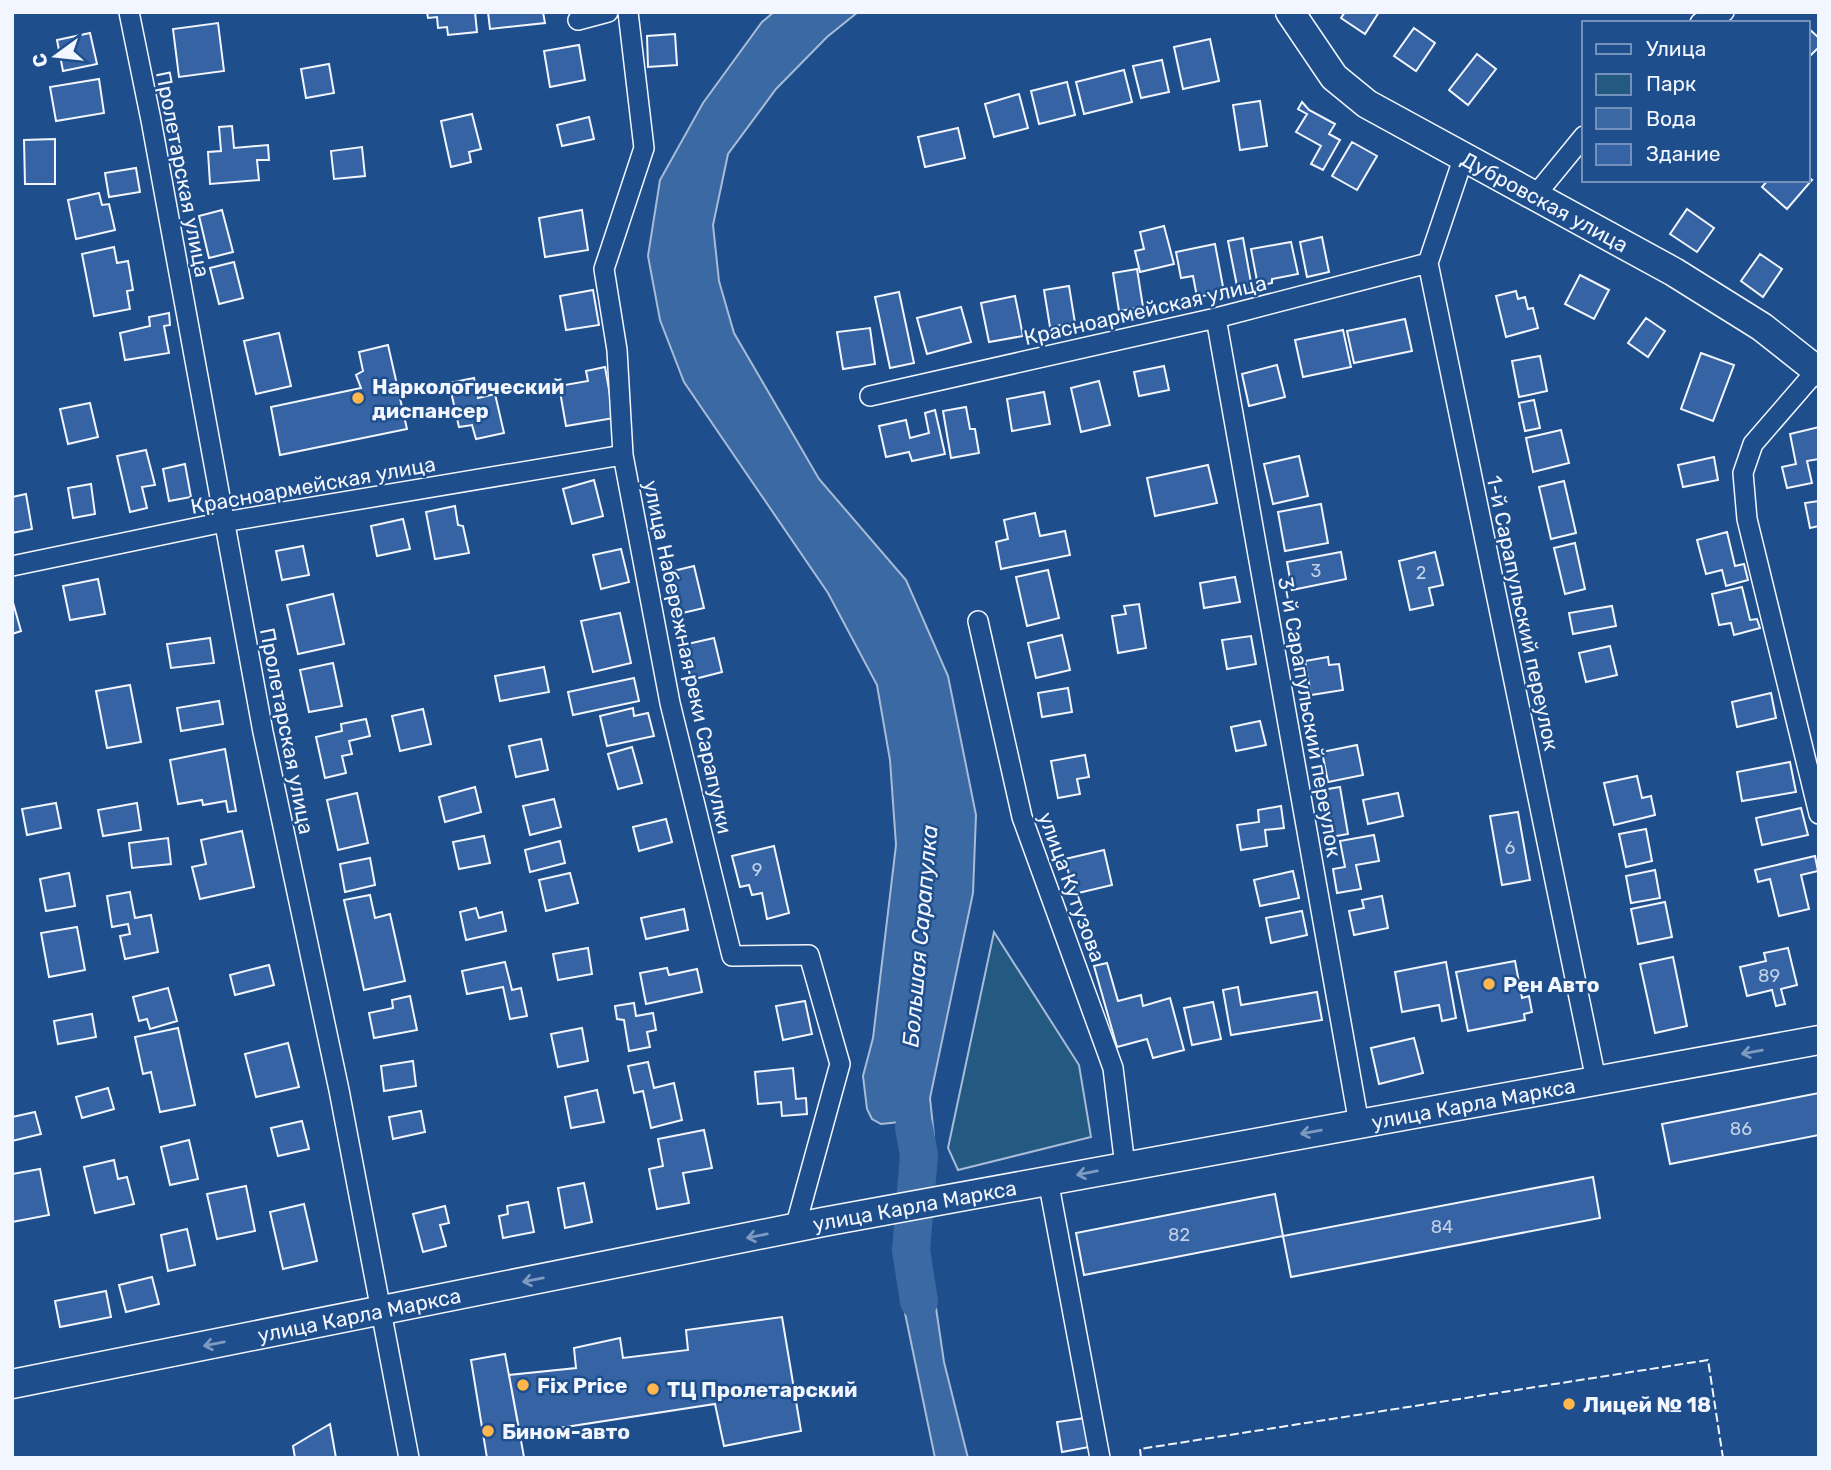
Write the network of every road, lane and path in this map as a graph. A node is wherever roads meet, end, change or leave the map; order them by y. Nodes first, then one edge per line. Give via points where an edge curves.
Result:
1 (129, 12) edge
2 (608, 12) edge
3 (628, 12) edge
4 (1290, 12) edge
5 (1724, 12) edge
6 (578, 20) dead end
7 (1704, 21) edge
8 (1582, 138) edge
9 (1463, 159) junction
10 (1534, 197) junction
11 (1428, 263) junction
12 (1216, 318) junction
13 (1818, 371) edge
14 (870, 396) dead end
15 (623, 455) junction
16 (224, 522) junction
17 (12, 566) edge
18 (978, 621) dead end
19 (1819, 814) edge
20 (1819, 1040) edge
21 (1596, 1080) junction
22 (1359, 1124) junction
23 (1125, 1166) junction
24 (1048, 1180) junction
25 (795, 1228) junction
26 (379, 1311) junction
27 (12, 1384) edge
28 (409, 1458) edge
29 (1100, 1458) edge

1 - 16 street, Пролетарская улица
2 - 6 street
3 - 15 street, улица Набережная реки Сарапулки via 644,148 604,269 617,350
4 - 9 main road, Дубровская улица via 1342,83 1367,104
5 - 7 street
8 - 10 street
9 - 10 main road, Дубровская улица
9 - 11 street
10 - 13 main road, Дубровская улица via 1674,272 1762,327
11 - 12 street, Красноармейская улица
11 - 21 street, 1-й Сарапульский переулок
12 - 14 street, Красноармейская улица
12 - 22 street, 3-й Сарапульский переулок
13 - 19 street via 1753,443 1743,474 1747,519
15 - 16 street, Красноармейская улица
15 - 25 street, улица Набережная реки Сарапулки via 670,703 732,956 809,955 840,1064
16 - 17 street, Красноармейская улица
16 - 26 street, Пролетарская улица
18 - 23 street, улица Кутузова via 1022,817 1113,1068
20 -> 21 main road, улица Карла Маркса
21 - 22 main road, улица Карла Маркса
22 -> 23 main road, улица Карла Маркса
23 -> 24 main road, улица Карла Маркса
24 - 25 main road, улица Карла Маркса
24 - 29 street
25 -> 26 main road, улица Карла Маркса
26 -> 27 main road, улица Карла Маркса
26 - 28 street, Пролетарская улица

